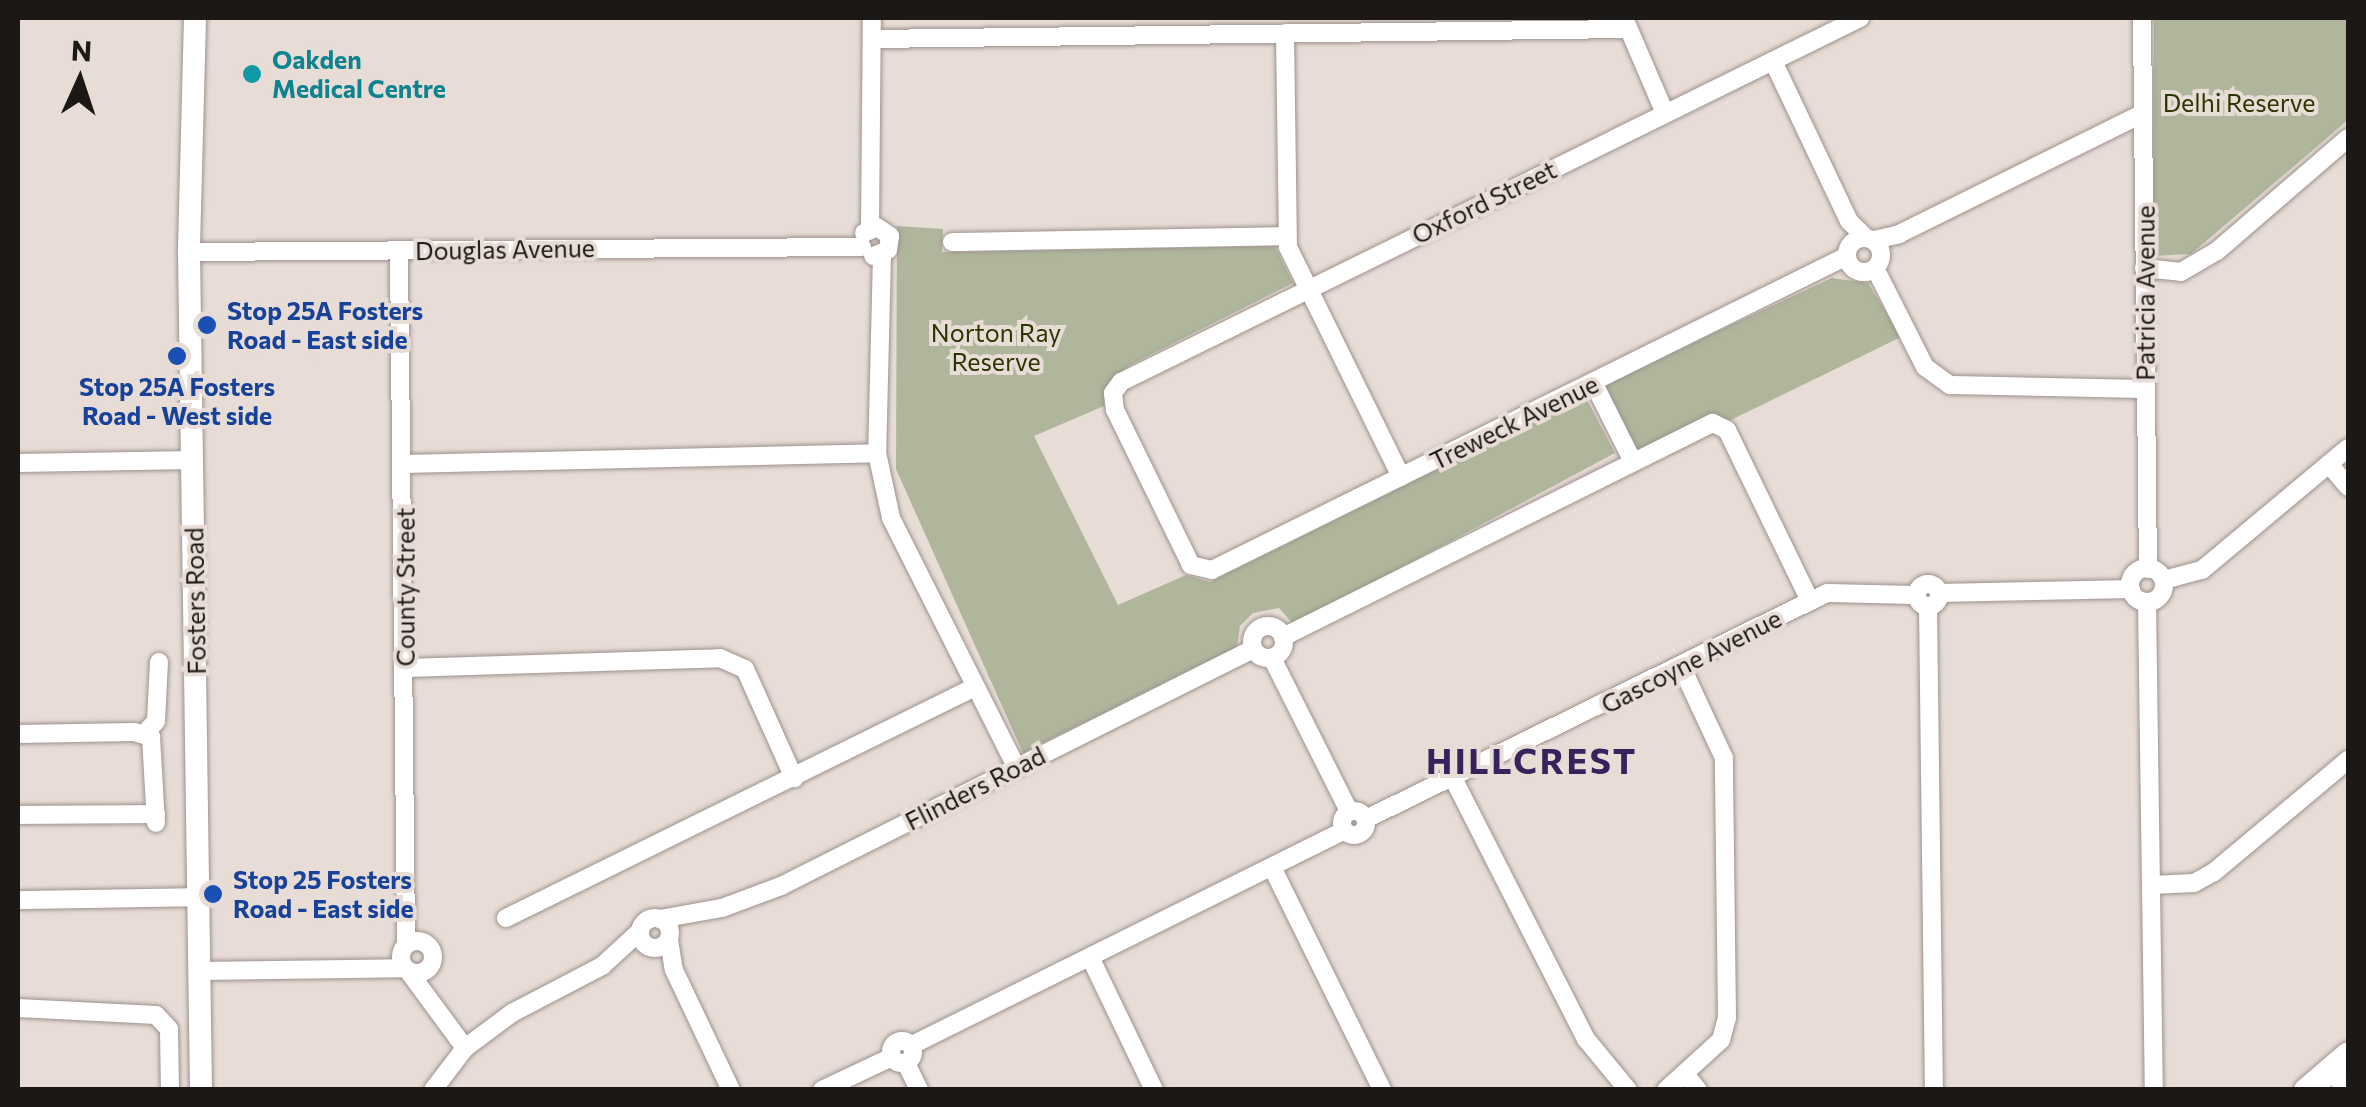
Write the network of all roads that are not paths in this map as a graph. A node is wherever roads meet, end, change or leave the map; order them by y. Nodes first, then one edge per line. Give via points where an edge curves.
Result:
1 (186, 18) edge
2 (195, 18) edge
3 (872, 18) edge
4 (1860, 18) edge
5 (2142, 18) edge
6 (1625, 23) edge
7 (1285, 32) junction
8 (872, 39) junction
9 (1773, 61) junction
10 (191, 112) junction
11 (1665, 113) junction
12 (2142, 114) junction
13 (2348, 138) edge
14 (1286, 236) junction
15 (872, 241) junction
16 (952, 242) dead end
17 (1862, 250) junction
18 (399, 251) junction
19 (189, 252) junction
20 (2144, 268) junction
21 (1879, 276) dead end
22 (1308, 289) junction
23 (1593, 382) junction
24 (2145, 389) junction
25 (2348, 448) edge
26 (877, 454) junction
27 (193, 460) junction
28 (1633, 462) junction
29 (18, 463) edge
30 (404, 464) junction
31 (2330, 464) junction
32 (1401, 477) junction
33 (2348, 487) edge
34 (2148, 568) junction
35 (1202, 571) joint
36 (2164, 580) junction
37 (2131, 589) junction
38 (1928, 598) junction
39 (1810, 601) junction
40 (2147, 602) junction
41 (1283, 637) junction
42 (1254, 649) junction
43 (1272, 658) junction
44 (159, 662) dead end
45 (406, 668) junction
46 (1682, 668) junction
47 (975, 687) junction
48 (145, 733) junction
49 (18, 734) edge
50 (2348, 760) edge
51 (1016, 767) junction
52 (794, 778) junction
53 (1453, 778) junction
54 (18, 815) edge
55 (1358, 815) junction
56 (1272, 868) junction
57 (2151, 886) junction
58 (199, 897) junction
59 (18, 900) edge
60 (506, 918) dead end
61 (657, 937) junction
62 (408, 955) junction
63 (1090, 957) junction
64 (429, 968) junction
65 (200, 972) junction
66 (421, 993) junction
67 (18, 1008) edge
68 (466, 1048) junction
69 (2348, 1054) edge
70 (903, 1055) junction
71 (1685, 1074) junction
72 (170, 1090) edge
73 (201, 1090) edge
74 (433, 1090) edge
75 (731, 1090) edge
76 (822, 1090) edge
77 (919, 1090) edge
78 (1154, 1090) edge
79 (1382, 1090) edge
80 (1628, 1090) edge
81 (1666, 1090) edge
82 (1698, 1090) edge
83 (1934, 1090) edge
84 (2154, 1090) edge
85 (2306, 1090) edge

1 - 10 main road, Fosters Road
2 - 10 main road, Fosters Road
3 - 8 street
4 - 9 street, Oxford Street
5 - 12 street, Patricia Avenue
6 - 7 street
6 - 11 street
7 - 8 street
7 - 14 street
8 - 15 street
9 - 11 street, Oxford Street
9 - 17 street
10 - 19 main road, Fosters Road
11 - 22 street, Oxford Street
12 - 17 street, Treweck Avenue
12 - 20 street, Patricia Avenue
13 - 20 street via 2217,251 2180,272
14 - 16 street
14 - 22 street
15 - 18 street, Douglas Avenue
15 - 26 street
17 - 23 street, Treweck Avenue
18 - 19 street, Douglas Avenue
18 - 30 street, County Street
19 - 27 main road, Fosters Road
20 - 24 street, Patricia Avenue
21 - 24 street via 1925,367 1950,385
22 - 32 street
22 - 35 street, Oxford Street via 1121,382 1113,394 1191,565
23 - 28 street
23 - 32 street, Treweck Avenue
24 - 34 street, Patricia Avenue
25 - 31 street
26 - 30 street
26 - 47 street via 892,518
27 - 29 street
27 - 58 main road, Fosters Road
28 - 39 street via 1713,424 1727,430
28 - 41 street
30 - 45 street, County Street
31 - 33 street
31 - 36 street via 2202,570
32 - 35 street, Treweck Avenue
34 - 36 street
34 - 37 street via 2135,574
36 - 40 street via 2162,594
37 - 38 street, Gascoyne Avenue
37 - 40 street
38 - 39 street, Gascoyne Avenue via 1827,594
38 - 83 street
39 - 46 street, Gascoyne Avenue
40 - 57 street
41 - 42 street, Flinders Road via 1264,627 1253,637
41 - 43 street
42 - 43 street
42 - 51 street, Flinders Road
43 - 55 street
44 - 48 street via 156,721
45 - 52 street via 720,658 745,669
45 - 62 street, County Street
46 - 53 street, Gascoyne Avenue
46 - 71 street via 1724,758 1727,1018 1721,1040
47 - 51 street
47 - 52 street
48 - 49 street
48 - 54 street via 155,749 156,818
50 - 57 street via 2214,872 2194,883
51 - 61 street, Flinders Road via 781,886 692,914
52 - 60 street
53 - 55 street, Gascoyne Avenue
53 - 80 street via 1586,1039
55 - 56 street, Gascoyne Avenue via 1360,834 1344,830
56 - 63 street
56 - 79 street
57 - 84 street
58 - 59 street
58 - 65 main road, Fosters Road
61 - 68 street, Flinders Road via 512,1013
61 - 75 street
62 - 64 street
62 - 64 street via 432,950
62 - 65 street via 378,965
62 - 66 street
63 - 70 street
63 - 78 street
64 - 66 street
65 - 73 main road, Fosters Road
66 - 68 street
67 - 72 street via 156,1015 170,1029
68 - 74 street, Flinders Road
69 - 85 highway
70 - 76 street
70 - 77 street
71 - 81 street
71 - 82 street

